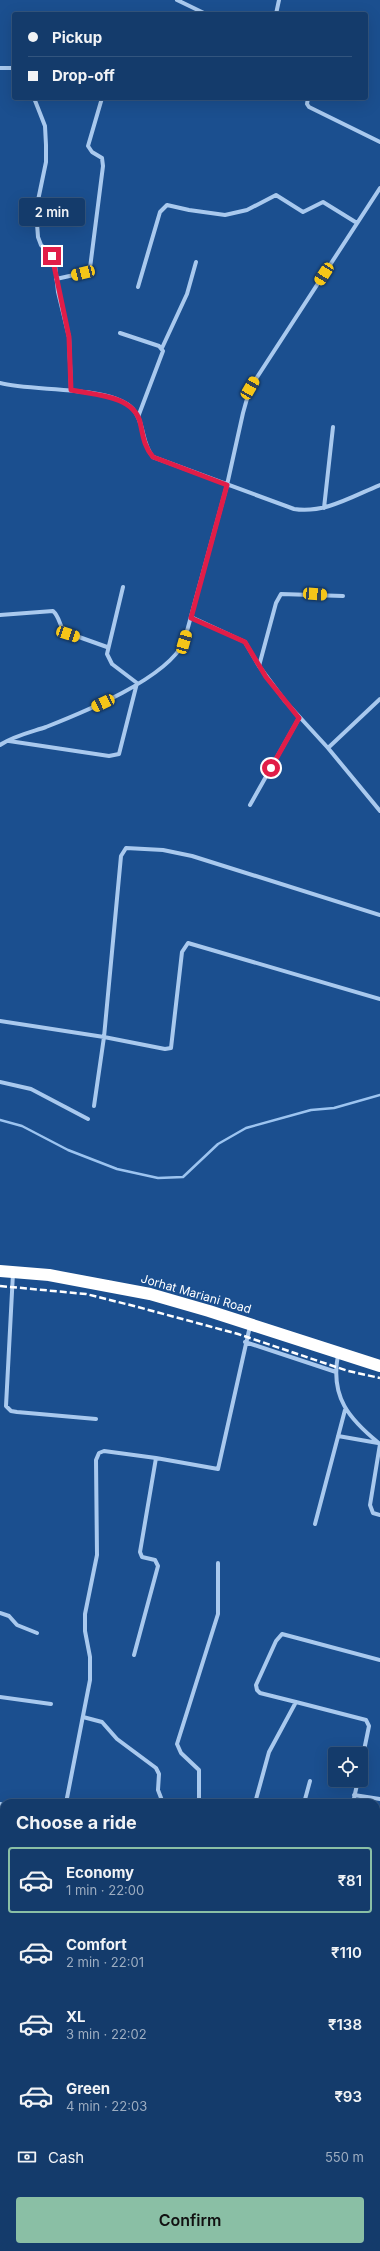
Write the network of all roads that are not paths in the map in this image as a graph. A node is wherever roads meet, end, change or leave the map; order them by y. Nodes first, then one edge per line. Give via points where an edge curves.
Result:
1 (177, 0) edge
2 (279, 0) edge
3 (202, 12) edge
4 (276, 12) edge
5 (0, 68) edge
6 (12, 68) edge
7 (35, 100) edge
8 (101, 100) edge
9 (308, 100) edge
10 (380, 142) edge
11 (380, 188) edge
12 (358, 223) junction
13 (196, 262) dead end
14 (56, 279) junction
15 (138, 287) dead end
16 (120, 333) dead end
17 (162, 348) junction
18 (0, 383) edge
19 (71, 390) junction
20 (138, 417) junction
21 (333, 427) dead end
22 (227, 485) junction
23 (380, 485) edge
24 (324, 508) junction
25 (123, 587) dead end
26 (343, 596) dead end
27 (0, 615) edge
28 (191, 618) junction
29 (107, 647) junction
30 (259, 666) junction
31 (137, 683) junction
32 (380, 699) edge
33 (299, 718) junction
34 (9, 741) junction
35 (0, 745) edge
36 (328, 748) junction
37 (250, 805) dead end
38 (380, 812) edge
39 (380, 915) edge
40 (380, 999) edge
41 (0, 1021) edge
42 (104, 1037) junction
43 (0, 1082) edge
44 (94, 1106) dead end
45 (88, 1119) dead end
46 (0, 1272) edge
47 (13, 1273) junction
48 (251, 1324) junction
49 (245, 1342) junction
50 (338, 1353) junction
51 (380, 1366) edge
52 (336, 1372) junction
53 (345, 1410) junction
54 (96, 1419) dead end
55 (338, 1436) junction
56 (380, 1444) edge
57 (156, 1458) junction
58 (380, 1515) edge
59 (315, 1524) dead end
60 (218, 1563) dead end
61 (0, 1613) edge
62 (37, 1633) dead end
63 (134, 1655) dead end
64 (380, 1660) edge
65 (0, 1697) edge
66 (296, 1702) junction
67 (51, 1704) dead end
68 (83, 1717) junction
69 (365, 1747) edge
70 (310, 1781) dead end
71 (356, 1787) edge
72 (354, 1795) junction
73 (67, 1799) edge
74 (161, 1799) edge
75 (199, 1799) edge
76 (256, 1799) edge
77 (305, 1799) edge
78 (353, 1799) edge
79 (380, 1799) edge
80 (380, 2118) edge
81 (380, 2127) edge

1 - 3 street
2 - 4 street
5 - 6 street
7 - 14 street via 45,126 46,145 46,162 36,210 38,237 41,245 52,256
8 - 14 street via 88,146 102,158 103,166 90,268 83,273
9 - 10 street via 309,107
11 - 12 street
12 - 15 street via 324,202 303,212 276,195 247,210 224,215 167,204 160,212
12 - 22 street via 250,388
13 - 17 street via 184,303
14 - 19 street via 69,337
16 - 17 street
17 - 20 street via 162,355
18 - 19 street
19 - 20 street via 123,402 133,409
20 - 22 street via 146,446 153,457
21 - 24 street
22 - 24 street via 294,509 312,511
22 - 28 street
23 - 24 street
25 - 29 street
26 - 30 street via 281,594 276,603
27 - 29 street via 53,611 65,632
28 - 30 street via 245,642
28 - 31 street via 178,653 161,669
29 - 31 street via 109,661
30 - 33 street
31 - 34 street via 87,710
31 - 34 street via 123,744 116,756
32 - 36 street
33 - 36 street
33 - 37 street
34 - 35 street
36 - 38 street
39 - 42 street via 192,856 151,848 126,848 121,856
40 - 42 street via 188,943 182,952 171,1048
41 - 42 street
42 - 44 street
43 - 45 street via 31,1089
46 - 47 highway, Jorhat Mariani Road
47 - 48 highway, Jorhat Mariani Road via 49,1275 116,1286
47 - 54 street via 6,1406 17,1412
48 - 49 street
48 - 50 highway, Jorhat Mariani Road
49 - 52 street
49 - 57 street via 218,1469
50 - 51 highway, Jorhat Mariani Road
50 - 52 street
52 - 53 street
53 - 55 street
53 - 56 street
55 - 56 street
55 - 59 street
56 - 58 street via 370,1505 373,1513
57 - 63 street via 140,1552 142,1558 155,1560 158,1566
57 - 68 street via 104,1451 97,1456 96,1554 85,1614 91,1672
60 - 75 street via 218,1614 177,1744 181,1753 199,1770
61 - 62 street via 9,1616 17,1625
64 - 66 street via 282,1634 272,1648 256,1685 257,1690
65 - 67 street
66 - 69 street via 366,1720 370,1726
66 - 76 street via 269,1752
68 - 73 street
68 - 74 street via 102,1722 117,1739 156,1768
70 - 77 street
71 - 72 street
72 - 78 street
72 - 79 street
80 - 81 street

